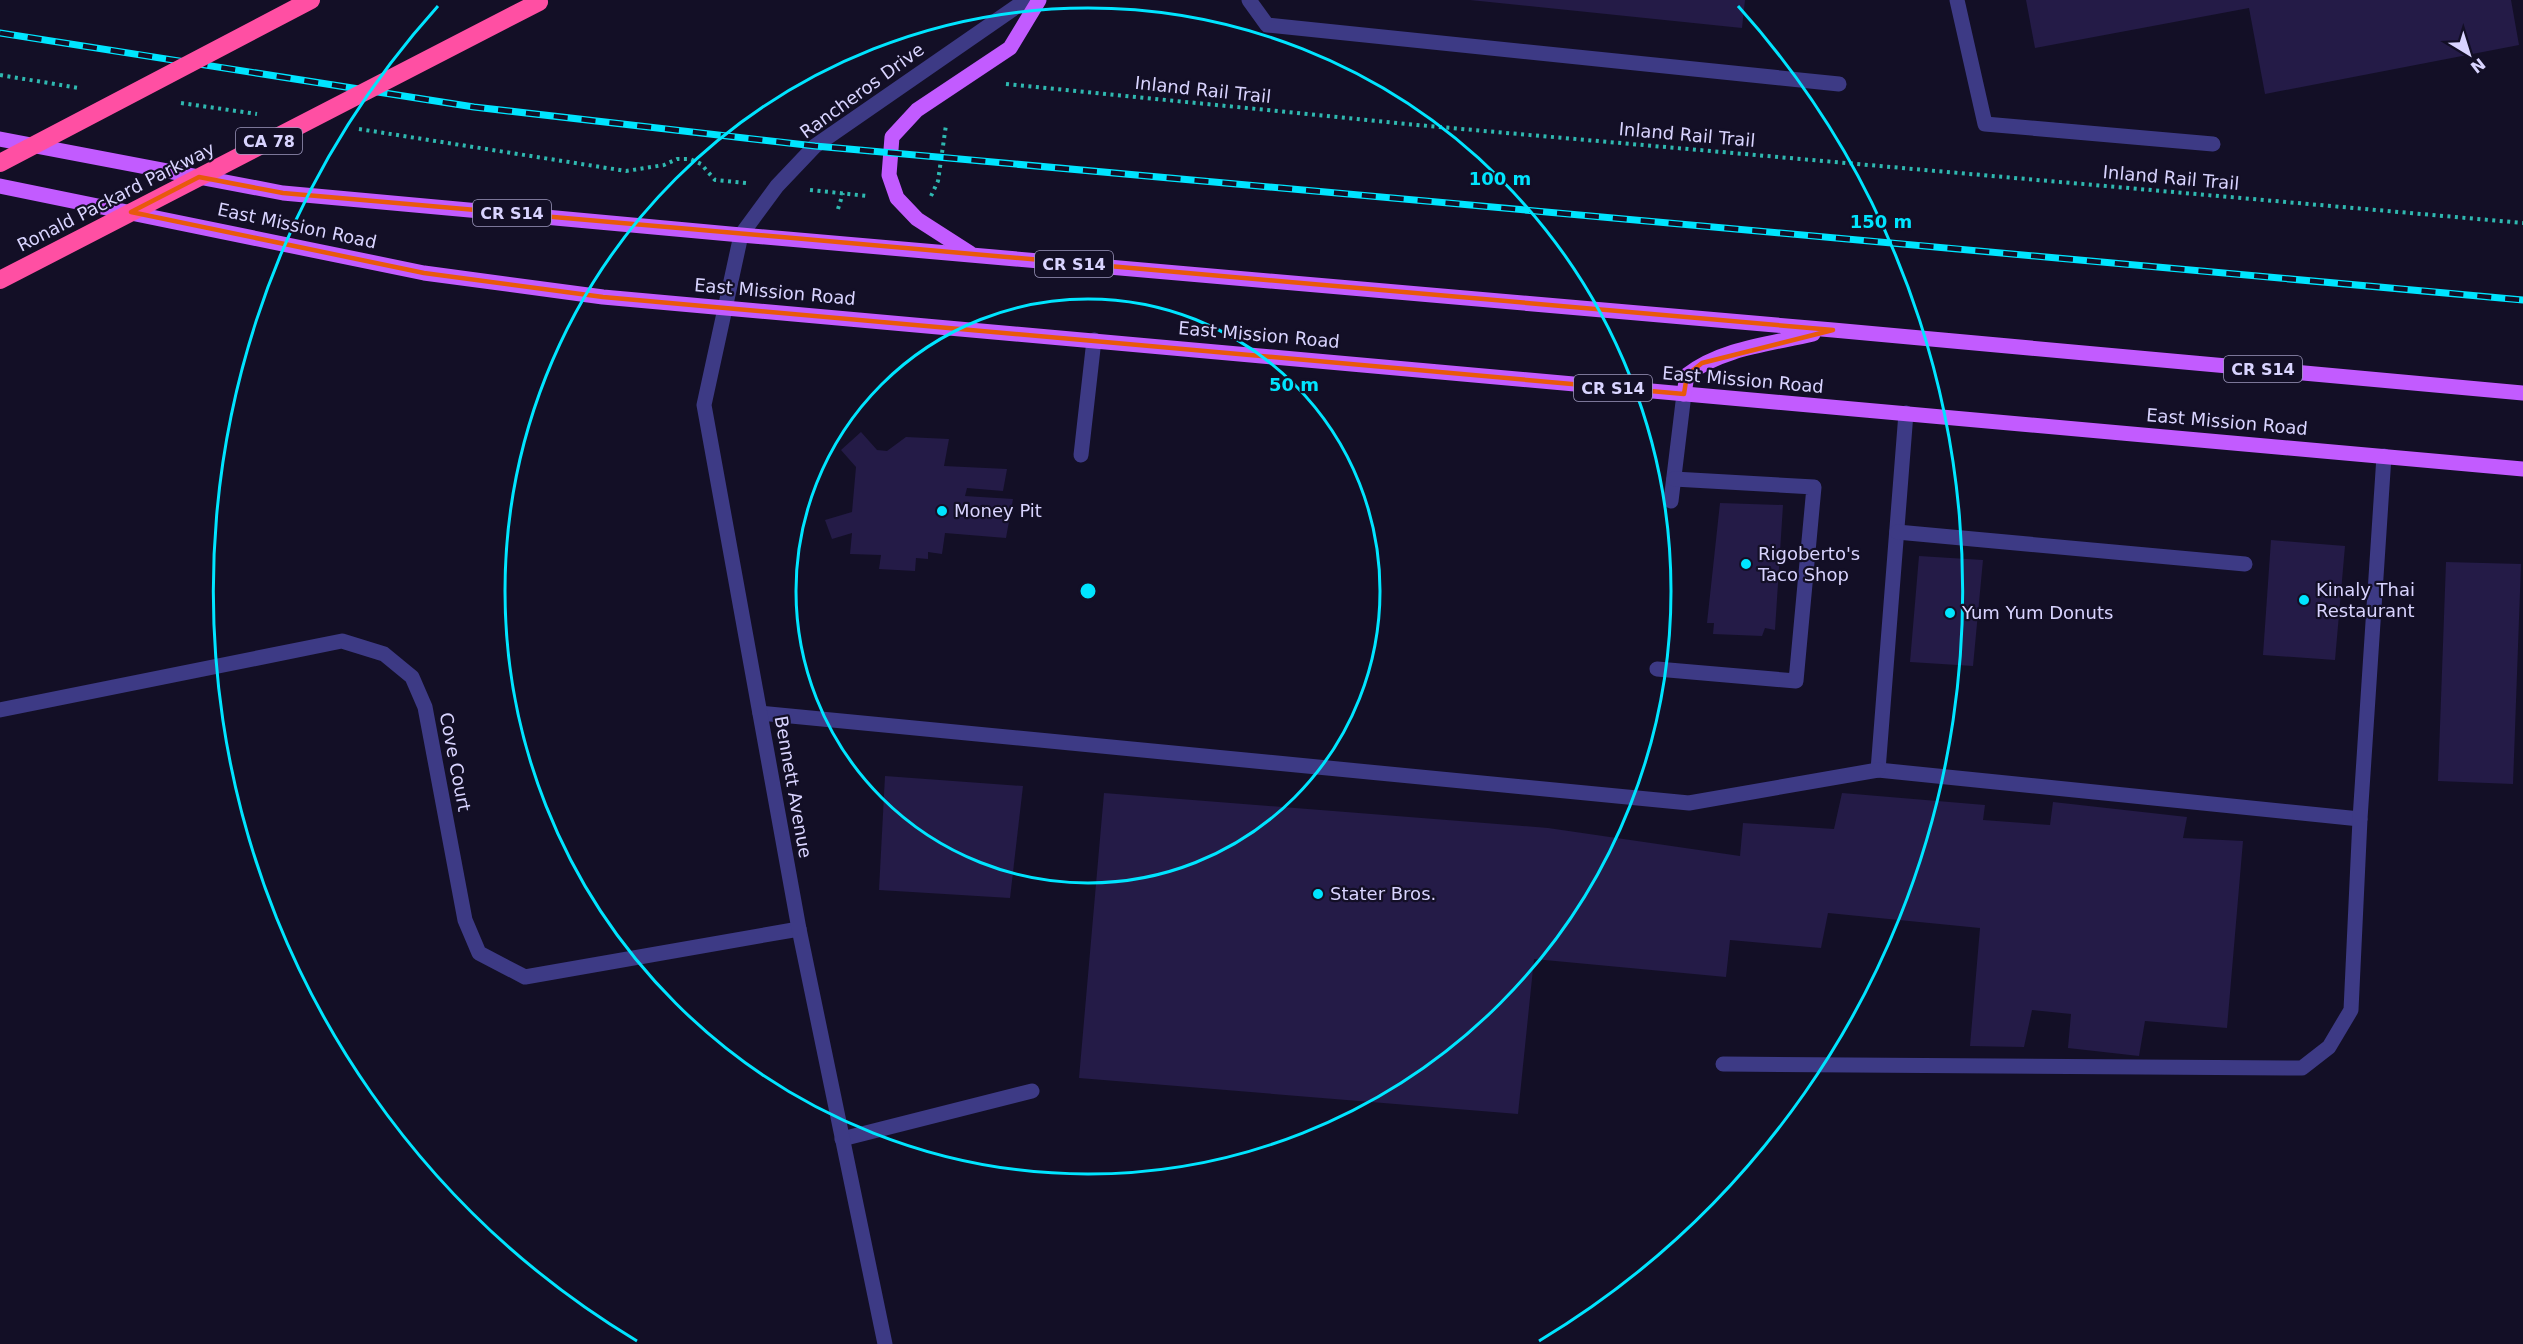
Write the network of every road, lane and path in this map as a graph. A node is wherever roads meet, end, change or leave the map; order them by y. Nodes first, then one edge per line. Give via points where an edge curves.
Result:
1 (311, 0) edge
2 (1026, 0) edge
3 (1039, 0) edge
4 (1249, 0) edge
5 (1957, 0) edge
6 (538, 2) edge
7 (996, 82) dead end
8 (1839, 84) dead end
9 (949, 120) dead end
10 (0, 139) edge
11 (2213, 144) dead end
12 (0, 163) edge
13 (0, 186) edge
14 (815, 191) dead end
15 (843, 193) junction
16 (876, 198) dead end
17 (925, 201) dead end
18 (838, 209) dead end
19 (2523, 223) edge
20 (741, 235) junction
21 (972, 255) junction
22 (0, 280) edge
23 (725, 308) junction
24 (1833, 330) junction
25 (1094, 340) junction
26 (2523, 393) edge
27 (1684, 394) junction
28 (1906, 413) junction
29 (1081, 455) dead end
30 (2384, 456) junction
31 (2523, 469) edge
32 (1674, 479) junction
33 (1671, 501) dead end
34 (1897, 531) junction
35 (2245, 564) dead end
36 (1657, 669) dead end
37 (0, 710) edge
38 (760, 713) junction
39 (1878, 770) junction
40 (2360, 819) junction
41 (799, 929) junction
42 (1723, 1064) dead end
43 (1032, 1090) dead end
44 (843, 1139) junction
45 (885, 1344) edge

1 - 12 highway, bridge
2 - 20 street, Rancheros Drive via 815,146 777,186
3 - 21 main road via 1010,48 917,110 892,137 889,175 897,198 917,219
4 - 8 street via 1267,25
5 - 11 street via 1986,124
6 - 22 highway, Ronald Packard Parkway / CA 78, bridge
7 - 19 path, Inland Rail Trail via 1406,123
9 - 17 path via 938,181 934,193
10 - 20 main road, East Mission Road / CR S14 via 283,193
13 - 23 main road, East Mission Road / CR S14 via 424,273 603,297
14 - 15 path
15 - 16 path
15 - 18 path
20 - 21 main road, East Mission Road / CR S14
20 - 23 street, Bennett Avenue
21 - 24 main road, East Mission Road / CR S14
23 - 25 main road, East Mission Road / CR S14
23 - 38 street, Bennett Avenue via 704,405
24 - 26 main road, East Mission Road / CR S14
24 - 27 main road via 1702,363 1687,375
25 - 27 main road, East Mission Road / CR S14
25 - 29 street
27 - 28 main road, East Mission Road / CR S14
27 - 32 street
28 - 30 main road, East Mission Road / CR S14
28 - 34 street
30 - 31 main road, East Mission Road / CR S14
30 - 40 street
32 - 33 street
32 - 36 street via 1814,488 1800,647 1796,681
34 - 35 street
34 - 39 street
37 - 41 street, Cove Court via 342,641 384,654 412,677 425,707 465,920 480,952 525,977
38 - 39 street via 1689,803
38 - 41 street, Bennett Avenue
39 - 40 street
40 - 42 street via 2351,1010 2329,1047 2302,1068
41 - 44 street, Bennett Avenue
43 - 44 street
44 - 45 street, Bennett Avenue

